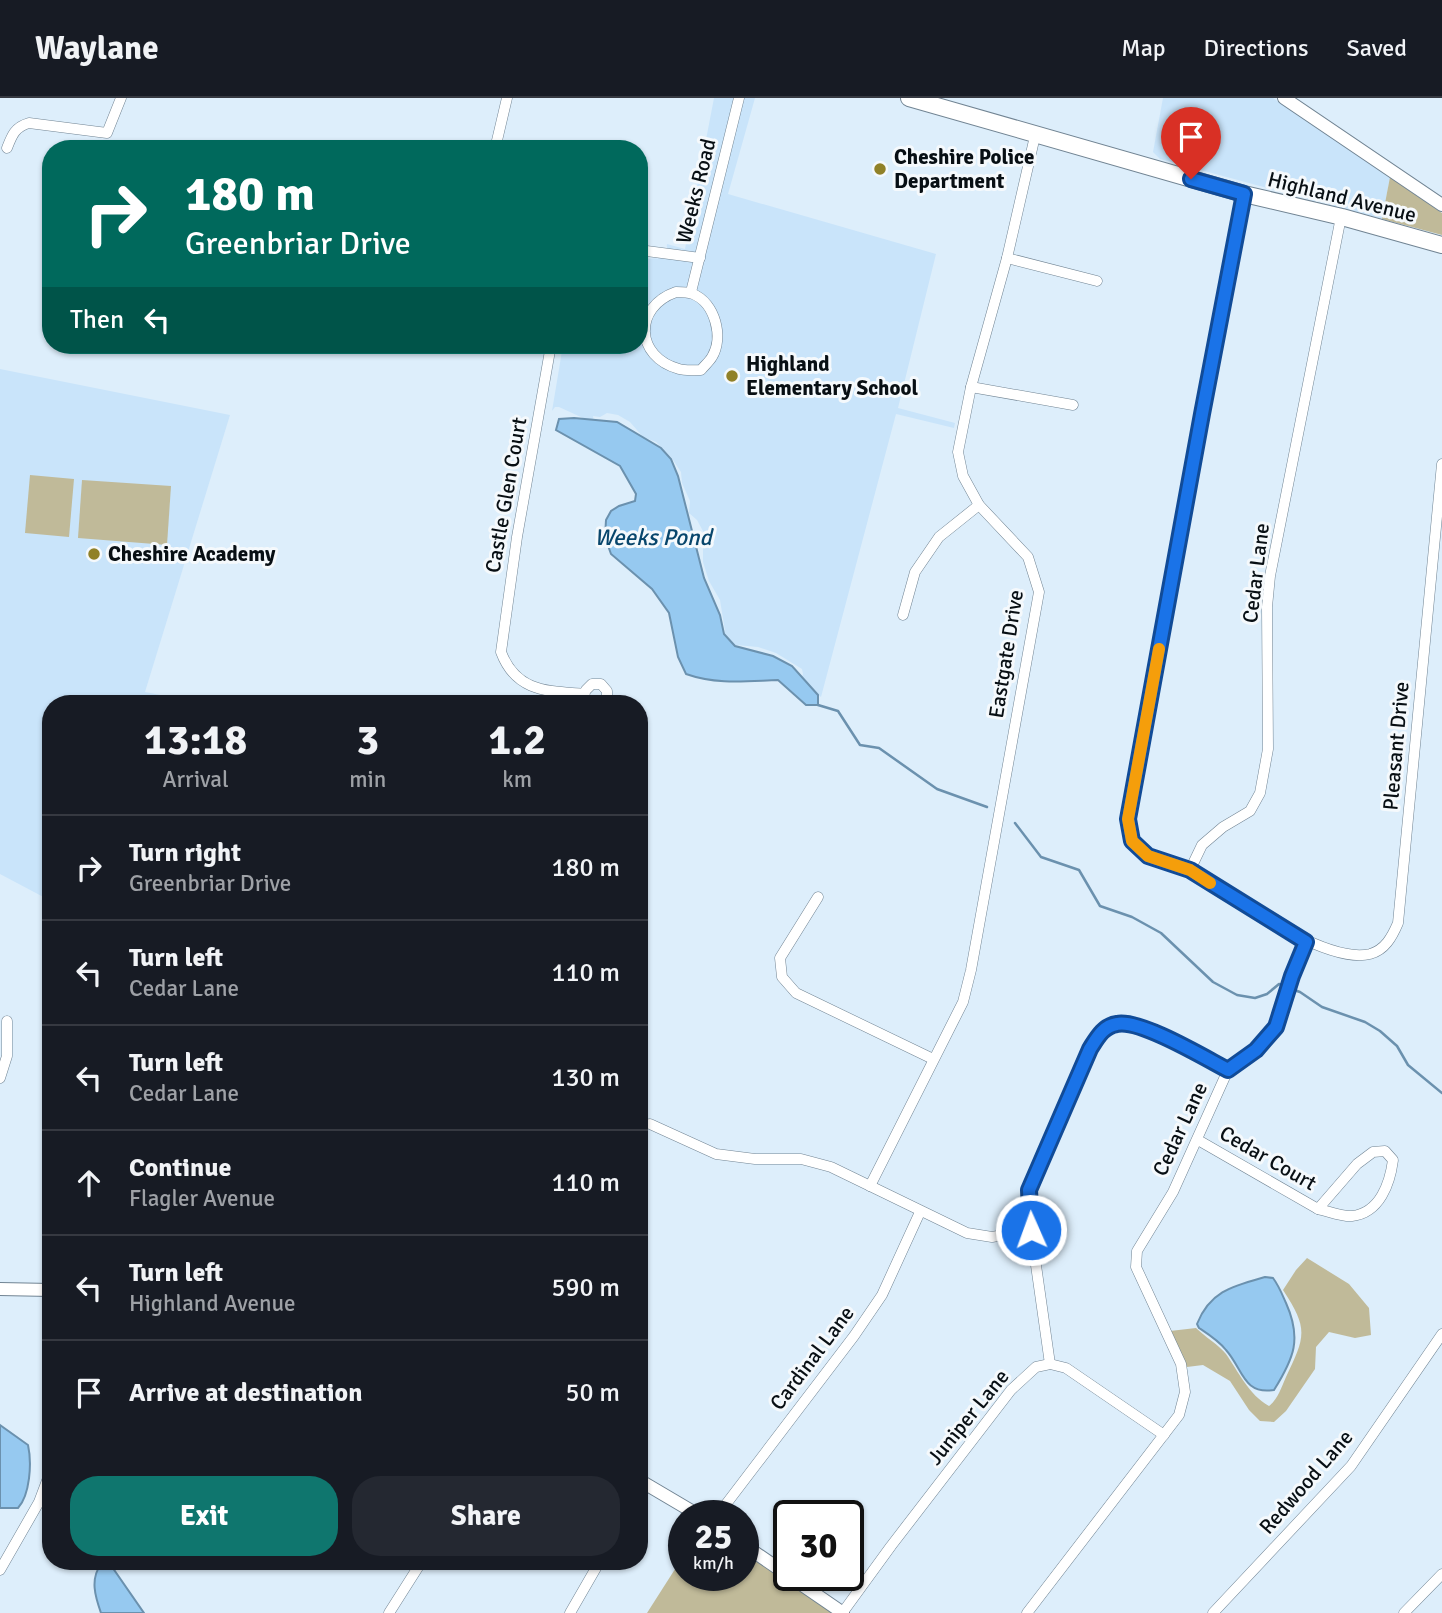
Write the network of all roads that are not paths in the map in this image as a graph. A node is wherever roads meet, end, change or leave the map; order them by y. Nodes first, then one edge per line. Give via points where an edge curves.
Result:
1 (121, 98) edge
2 (507, 98) edge
3 (739, 98) edge
4 (909, 98) edge
5 (1284, 98) edge
6 (1035, 136) junction
7 (497, 140) edge
8 (7, 148) dead end
9 (1244, 194) junction
10 (1442, 205) edge
11 (1341, 217) junction
12 (1442, 245) edge
13 (648, 251) edge
14 (699, 258) junction
15 (1007, 258) junction
16 (1097, 281) dead end
17 (691, 292) junction
18 (648, 315) edge
19 (648, 342) edge
20 (549, 354) edge
21 (971, 387) junction
22 (1073, 405) dead end
23 (1442, 464) edge
24 (979, 505) junction
25 (903, 615) dead end
26 (566, 695) edge
27 (588, 695) edge
28 (607, 695) edge
29 (1190, 870) junction
30 (818, 897) dead end
31 (1306, 942) junction
32 (7, 1021) dead end
33 (933, 1059) junction
34 (1228, 1070) junction
35 (0, 1078) edge
36 (650, 1124) dead end
37 (1198, 1140) junction
38 (870, 1186) junction
39 (1318, 1209) junction
40 (920, 1212) junction
41 (1031, 1230) junction
42 (0, 1289) edge
43 (42, 1290) edge
44 (1442, 1334) edge
45 (1050, 1364) junction
46 (1164, 1435) junction
47 (648, 1486) edge
48 (42, 1496) edge
49 (673, 1500) edge
50 (729, 1500) edge
51 (759, 1555) edge
52 (0, 1570) edge
53 (416, 1570) edge
54 (595, 1570) edge
55 (1442, 1574) edge
56 (389, 1613) edge
57 (570, 1613) edge
58 (843, 1613) edge
59 (1027, 1613) edge
60 (1213, 1613) edge
61 (1404, 1613) edge

1 - 8 street via 107,133 29,123 13,132
2 - 7 street
3 - 14 street, Weeks Road
4 - 6 highway, Highland Avenue
5 - 10 street
6 - 9 highway, Highland Avenue
6 - 15 street, Eastgate Drive
9 - 11 highway, Highland Avenue
9 - 29 street via 1128,819 1132,841 1148,856
11 - 12 highway, Highland Avenue
11 - 29 street, Cedar Lane via 1270,576 1268,749 1261,793 1250,811 1202,845
13 - 14 street
14 - 17 street, Weeks Road
15 - 16 street
15 - 21 street, Eastgate Drive
17 - 18 street via 663,297
17 - 19 street via 703,300 716,324 712,357 701,370 680,369 659,359
20 - 26 street, Castle Glen Court via 500,652 521,681
21 - 22 street
21 - 24 street, Eastgate Drive via 958,452 963,477
23 - 31 street, Pleasant Drive via 1398,923 1389,942 1371,954 1346,956
24 - 25 street via 939,537 915,572
24 - 33 street, Eastgate Drive via 1028,557 1039,592 971,970 962,1002
27 - 28 street via 592,684 601,684
29 - 31 street
30 - 33 street via 780,958 782,976 796,993
31 - 34 street, Cedar Lane via 1276,1027 1256,1050
32 - 35 street via 7,1056
33 - 38 street, Eastgate Drive
34 - 37 street, Cedar Lane
34 - 41 street via 1137,1024 1102,1030 1029,1190
36 - 38 street via 716,1154 801,1159
37 - 39 street, Cedar Court
37 - 46 street, Cedar Lane via 1137,1251 1136,1267 1181,1364 1185,1392 1179,1415
38 - 40 street
39 - 39 street, Cedar Court via 1352,1216 1374,1207 1390,1179 1393,1160 1385,1151 1373,1152
40 - 41 street via 967,1233 992,1237
40 - 50 street, Cardinal Lane via 882,1295
41 - 45 street
42 - 43 street
44 - 60 street, Redwood Lane via 1351,1466
45 - 46 street via 1066,1368
45 - 58 street, Juniper Lane via 1035,1367 1011,1390
46 - 59 street, Cedar Lane
47 - 49 street
48 - 52 street
51 - 58 street
53 - 56 street
54 - 57 street
55 - 61 street

